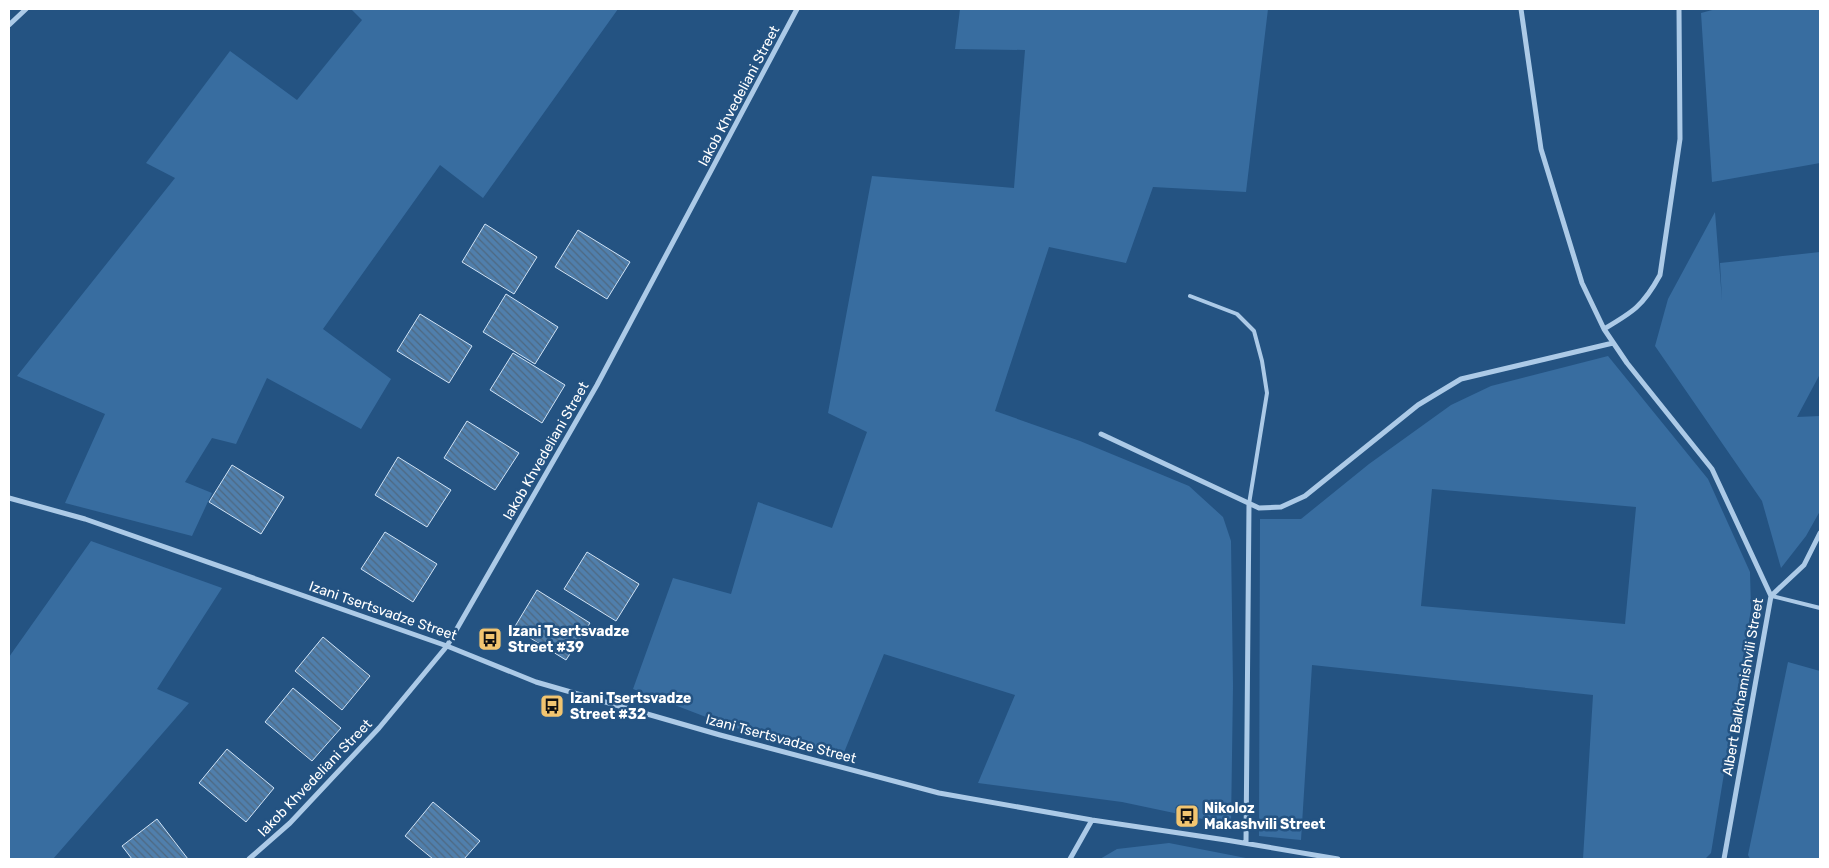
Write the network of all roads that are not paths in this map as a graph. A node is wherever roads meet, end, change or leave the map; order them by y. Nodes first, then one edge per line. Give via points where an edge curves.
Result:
1 (26, 9) edge
2 (797, 9) edge
3 (1521, 9) edge
4 (1679, 9) edge
5 (9, 25) edge
6 (1190, 296) dead end
7 (1604, 329) junction
8 (1613, 343) junction
9 (1101, 434) dead end
10 (9, 498) edge
11 (1249, 504) junction
12 (1820, 533) edge
13 (1771, 596) junction
14 (1820, 608) edge
15 (447, 646) junction
16 (1092, 820) junction
17 (1246, 843) junction
18 (249, 859) edge
19 (1070, 859) edge
20 (1338, 859) edge
21 (1724, 859) edge

1 - 5 street
2 - 15 street, Iakob Khvedeliani Street via 597,384
3 - 7 street, Albert Balkhamishvili Street via 1541,150 1582,283
4 - 7 street via 1680,139 1660,276 1649,296 1630,314
6 - 11 lane via 1237,314 1254,331 1266,393
7 - 8 street, Albert Balkhamishvili Street
8 - 11 street via 1461,379 1418,405 1304,496 1281,507 1259,508
8 - 13 street, Albert Balkhamishvili Street via 1712,469
9 - 11 street
10 - 15 street, Izani Tsertsvadze Street via 85,519
11 - 17 street
12 - 13 street via 1804,565
13 - 14 lane
13 - 21 street, Albert Balkhamishvili Street
15 - 16 street, Izani Tsertsvadze Street via 536,682 720,736 939,793
15 - 18 street, Iakob Khvedeliani Street via 379,728 290,823
16 - 17 street, Izani Tsertsvadze Street
16 - 19 street
17 - 20 street, Izani Tsertsvadze Street

